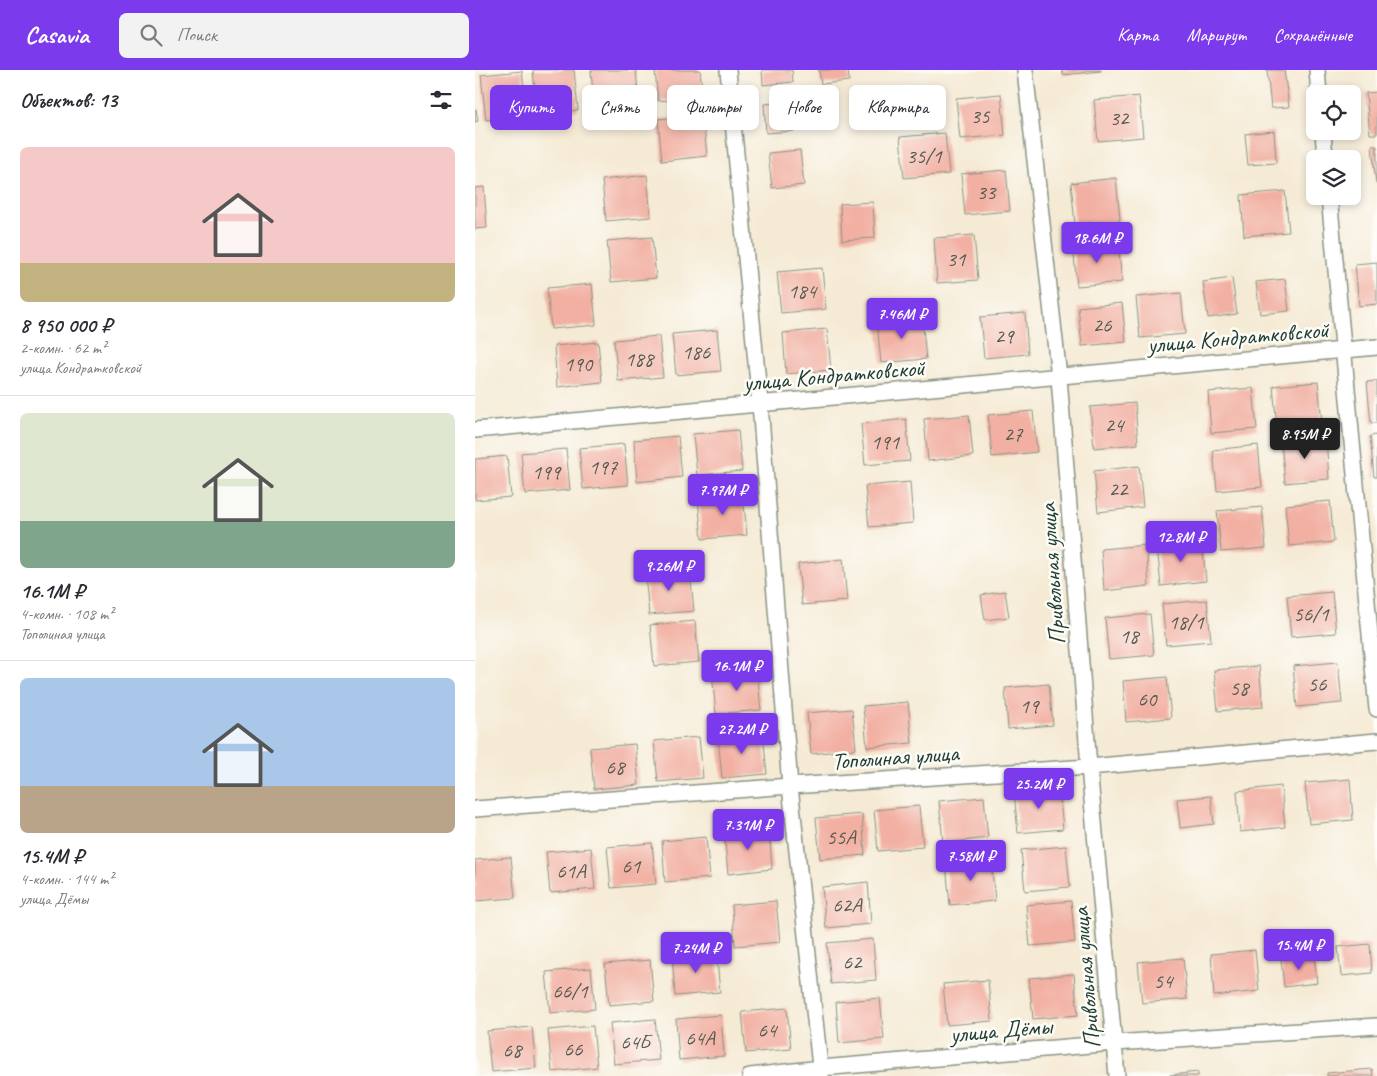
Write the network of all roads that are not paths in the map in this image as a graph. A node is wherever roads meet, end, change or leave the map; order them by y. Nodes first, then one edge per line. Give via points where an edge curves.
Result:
1 (728, 70) edge
2 (1025, 70) edge
3 (1317, 70) edge
4 (1318, 85) edge
5 (1330, 205) edge
6 (1377, 347) edge
7 (1344, 350) junction
8 (1059, 377) junction
9 (760, 404) junction
10 (475, 430) edge
11 (1377, 709) edge
12 (1377, 741) edge
13 (1089, 767) junction
14 (790, 786) junction
15 (475, 810) edge
16 (1377, 1026) edge
17 (1114, 1043) junction
18 (821, 1072) edge
19 (750, 1076) edge
20 (1117, 1076) edge

1 - 9 street
2 - 8 street, Привольная улица
3 - 4 street
5 - 7 street
6 - 7 street, улица Кондратковской
7 - 8 street, улица Кондратковской
7 - 11 street
8 - 9 street, улица Кондратковской
8 - 13 street, Привольная улица
9 - 10 street, улица Кондратковской
9 - 14 street
12 - 13 street, Тополиная улица
13 - 14 street, Тополиная улица
13 - 17 street, Привольная улица
14 - 15 street, Тополиная улица
14 - 18 street
16 - 17 street, улица Дёмы
17 - 18 street, улица Дёмы
17 - 20 street, Привольная улица
18 - 19 street, улица Дёмы

